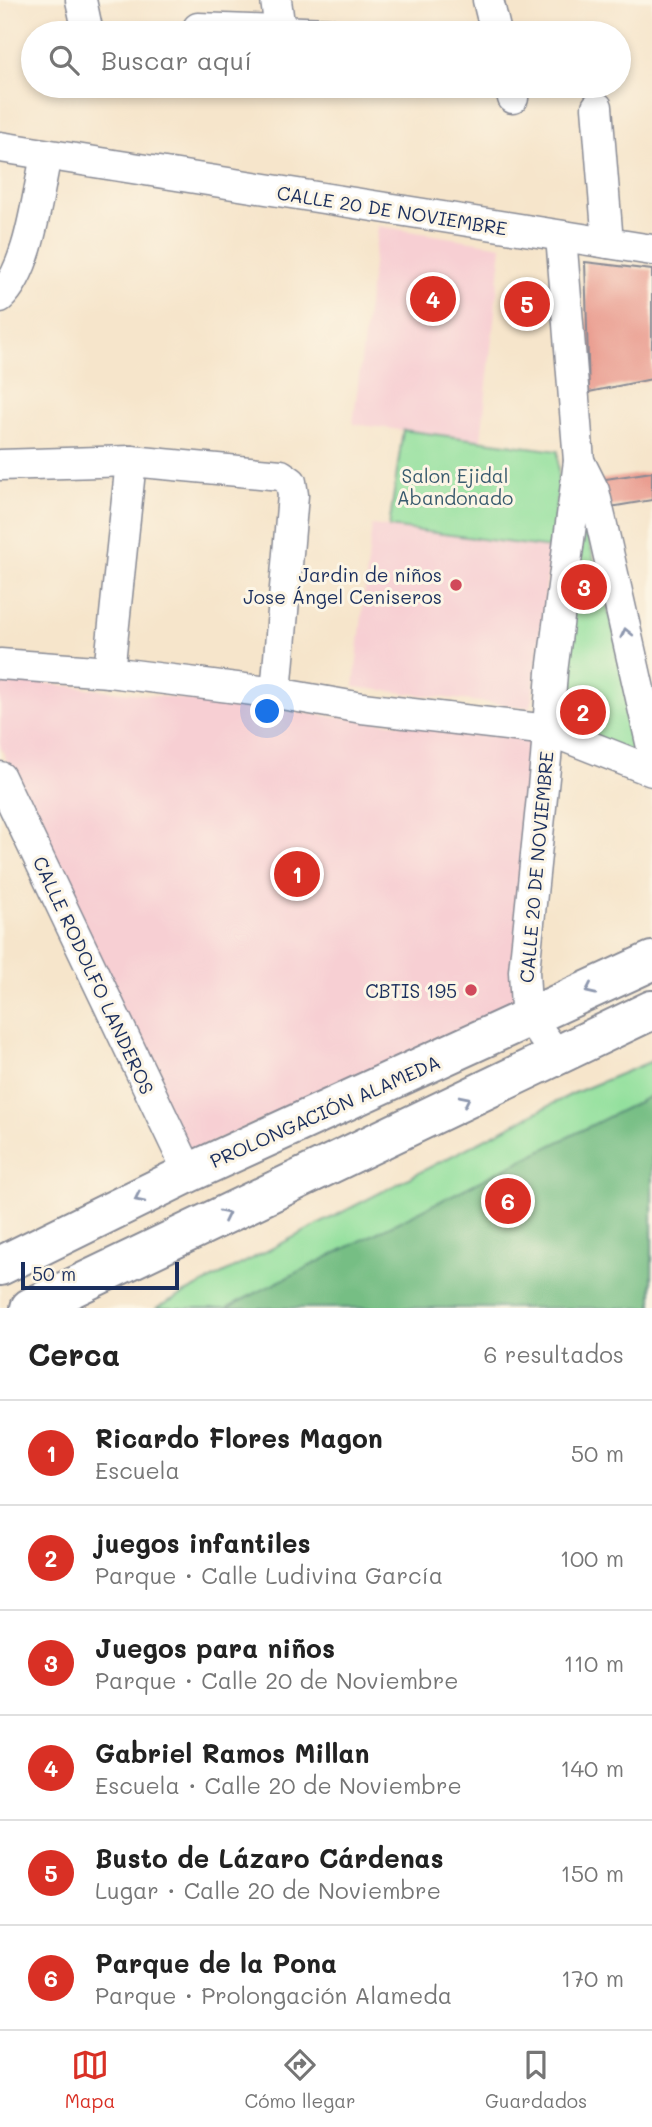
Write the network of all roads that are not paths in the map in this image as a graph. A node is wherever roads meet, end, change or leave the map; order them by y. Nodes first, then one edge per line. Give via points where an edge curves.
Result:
1 (81, 0) edge
2 (276, 0) edge
3 (488, 0) edge
4 (85, 21) edge
5 (279, 21) edge
6 (493, 21) edge
7 (597, 107) dead end
8 (0, 147) edge
9 (46, 156) junction
10 (561, 236) junction
11 (608, 243) junction
12 (652, 250) edge
13 (1, 301) edge
14 (131, 461) junction
15 (579, 461) junction
16 (0, 464) edge
17 (0, 664) edge
18 (109, 672) junction
19 (276, 693) junction
20 (548, 730) junction
21 (652, 747) edge
22 (652, 772) edge
23 (0, 777) edge
24 (652, 961) edge
25 (652, 1010) edge
26 (530, 1019) junction
27 (557, 1055) junction
28 (189, 1173) junction
29 (0, 1266) edge
30 (30, 1308) edge

1 - 4 street
2 - 5 street
3 - 6 street
7 - 11 street
8 - 9 street, CALLE 20 DE NOVIEMBRE
9 - 10 street, CALLE 20 DE NOVIEMBRE
9 - 13 street via 22,264
10 - 11 street
10 - 15 street, CALLE 20 DE NOVIEMBRE
11 - 12 street
14 - 16 street
14 - 18 street
14 - 19 street via 281,475 291,482
15 - 20 street, CALLE 20 DE NOVIEMBRE
21 -> 15 street, CALLE 20 DE NOVIEMBRE via 594,491
17 - 18 street
18 - 19 street
19 - 20 street
20 - 22 street
20 - 26 street, CALLE 20 DE NOVIEMBRE via 524,971
23 - 28 street, CALLE RODOLFO LANDEROS
24 -> 26 main road, PROLONGACIÓN ALAMEDA
25 - 27 main road
26 - 27 street, CALLE 20 DE NOVIEMBRE
26 - 28 main road, PROLONGACIÓN ALAMEDA
30 -> 27 main road
28 -> 29 main road, PROLONGACIÓN ALAMEDA

